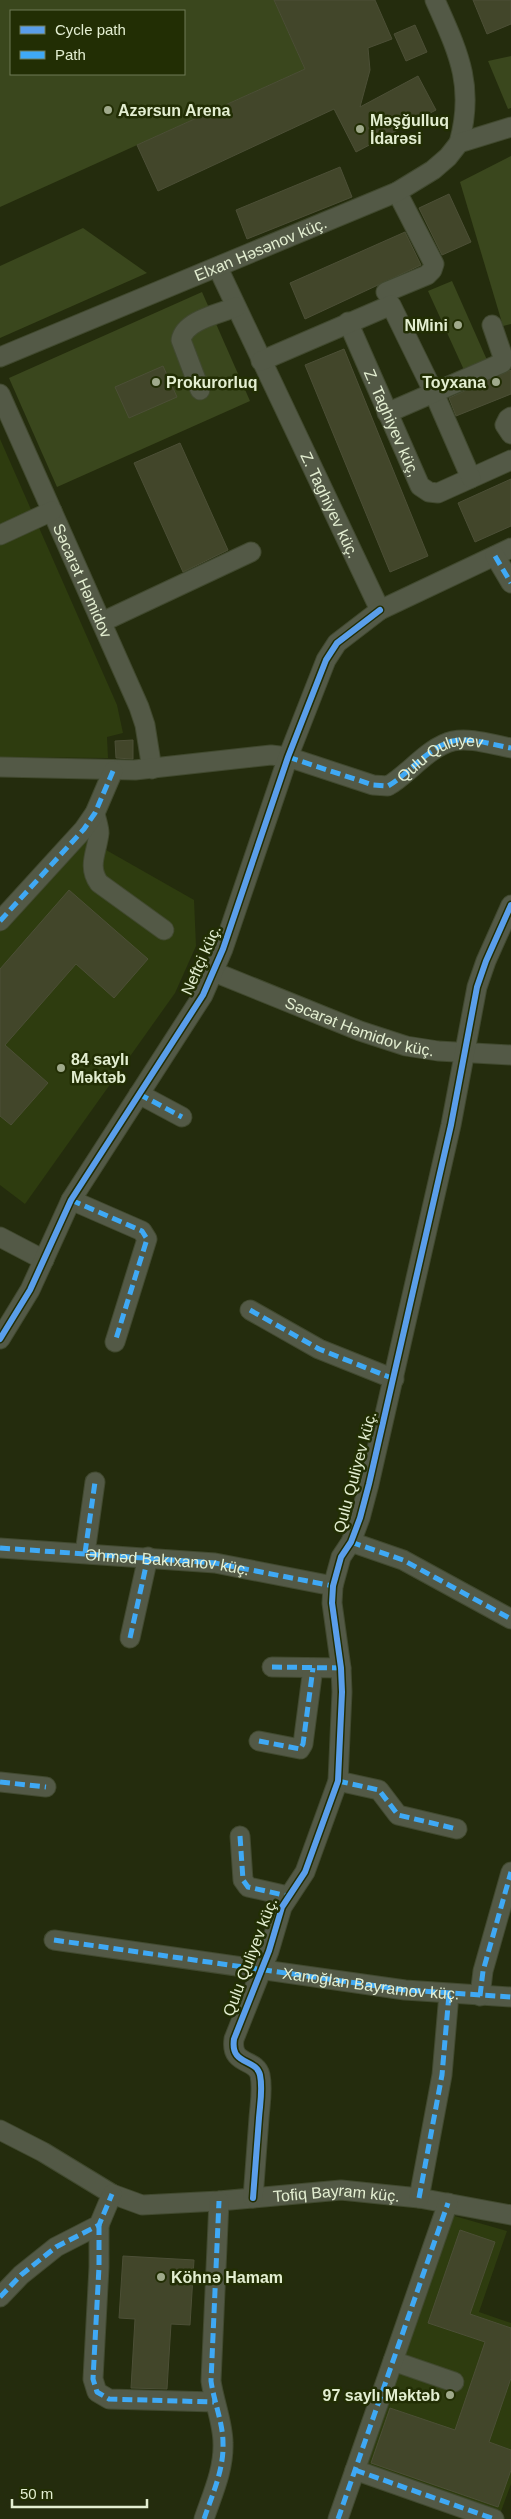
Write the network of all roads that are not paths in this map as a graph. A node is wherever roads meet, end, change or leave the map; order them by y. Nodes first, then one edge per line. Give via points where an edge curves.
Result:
1 (435, 0) edge
2 (511, 127) edge
3 (459, 143) junction
4 (397, 192) junction
5 (218, 268) junction
6 (386, 292) dead end
7 (236, 307) junction
8 (348, 322) junction
9 (492, 325) dead end
10 (0, 357) edge
11 (261, 360) junction
12 (200, 390) dead end
13 (434, 393) junction
14 (0, 394) edge
15 (387, 414) junction
16 (511, 417) edge
17 (511, 434) edge
18 (511, 460) edge
19 (471, 478) junction
20 (52, 511) junction
21 (0, 535) edge
22 (251, 552) dead end
23 (503, 552) edge
24 (511, 583) edge
25 (380, 610) junction
26 (102, 622) junction
27 (511, 748) edge
28 (288, 757) junction
29 (0, 767) edge
30 (152, 769) junction
31 (113, 770) junction
32 (95, 813) junction
33 (511, 905) edge
34 (0, 921) edge
35 (164, 930) dead end
36 (214, 972) junction
37 (466, 1051) junction
38 (511, 1055) edge
39 (139, 1094) junction
40 (182, 1117) dead end
41 (71, 1200) junction
42 (0, 1237) edge
43 (44, 1260) junction
44 (250, 1310) dead end
45 (0, 1339) edge
46 (115, 1342) dead end
47 (394, 1379) junction
48 (95, 1482) dead end
49 (351, 1542) junction
50 (0, 1548) edge
51 (85, 1553) junction
52 (148, 1557) junction
53 (333, 1586) junction
54 (511, 1619) edge
55 (130, 1638) dead end
56 (272, 1667) dead end
57 (313, 1668) junction
58 (341, 1668) junction
59 (258, 1741) dead end
60 (338, 1781) junction
61 (0, 1782) edge
62 (46, 1787) dead end
63 (457, 1829) dead end
64 (240, 1836) dead end
65 (511, 1872) edge
66 (288, 1896) junction
67 (54, 1940) dead end
68 (262, 1971) junction
69 (450, 1994) junction
70 (480, 1996) junction
71 (511, 1996) edge
72 (0, 2130) edge
73 (112, 2194) junction
74 (254, 2198) junction
75 (419, 2198) junction
76 (219, 2201) junction
77 (448, 2203) junction
78 (511, 2215) edge
79 (98, 2225) junction
80 (0, 2297) edge
81 (393, 2361) junction
82 (454, 2382) dead end
83 (214, 2402) junction
84 (355, 2470) junction
85 (204, 2519) edge
86 (338, 2519) edge
87 (494, 2519) edge

1 - 3 street via 464,74 467,92
2 - 3 street
3 - 4 street, Elxan Həsənov küç. via 433,170
4 - 5 street, Elxan Həsənov küç.
4 - 6 street via 434,264 427,275
5 - 7 street, Z. Taghiyev küç.
5 - 10 street, Elxan Həsənov küç.
7 - 11 street, Z. Taghiyev küç.
7 - 12 street via 189,326 182,334 181,340
8 - 11 street
8 - 13 street via 391,304
8 - 15 street, Z. Taghiyev küç,
9 - 13 street via 503,357 502,364
11 - 25 street, Z. Taghiyev küç.
13 - 15 street
13 - 19 street
14 - 20 street, Səcarət Həmidov
15 - 19 street, Z. Taghiyev küç, via 420,486 438,493
16 - 17 street via 505,425
18 - 19 street, Z. Taghiyev küç,
20 - 21 street
20 - 26 street, Səcarət Həmidov
22 - 26 street
23 - 24 street
23 - 25 street
25 - 28 street, Neftçi küç. via 337,643 326,660
26 - 30 street, Səcarət Həmidov via 145,725
27 - 28 street, Qulu Quluyev via 474,741 453,741 438,748 388,786 374,785
28 - 30 street via 252,756
28 - 36 street, Neftçi küç.
29 - 31 street
30 - 31 street
31 - 32 street
32 - 34 street
32 - 35 street via 99,831 92,863 94,876
33 - 37 street, Qulu Quliyev küç. via 477,988
36 - 37 street, Səcarət Həmidov küç. via 388,1041 438,1051
36 - 39 street, Neftçi küç. via 204,995
37 - 38 street, Səcarət Həmidov küç.
37 - 47 street, Qulu Quliyev küç.
39 - 40 street
39 - 41 street, Neftçi küç.
41 - 43 street, Neftçi küç.
41 - 46 street via 142,1231 147,1239
42 - 43 street
43 - 45 street, Neftçi küç.
44 - 47 street via 319,1349
47 - 49 street, Qulu Quliyev küç. via 360,1518
48 - 51 street
49 - 53 street, Qulu Quliyev küç. via 342,1557
49 - 54 street via 403,1560
50 - 51 street, Əhməd Bakıxanov küç.
51 - 52 street, Əhməd Bakıxanov küç.
52 - 53 street, Əhməd Bakıxanov küç. via 215,1563
52 - 55 street
53 - 58 street, Qulu Quliyev küç. via 332,1604
56 - 57 street
57 - 58 street
57 - 59 street via 300,1749
58 - 60 street, Qulu Quliyev küç.
60 - 63 street via 379,1790 398,1815
60 - 66 street, Qulu Quliyev küç. via 306,1872
61 - 62 street
64 - 66 street via 243,1880 248,1887
65 - 70 street via 483,1971
66 - 68 street, Qulu Quliyev küç.
67 - 68 street, Xanoğlan Bayramov küç.
68 - 69 street, Xanoğlan Bayramov küç.
68 - 74 street, Qulu Quliyev küç. via 232,2047 236,2055 256,2067 260,2075
69 - 70 street, Xanoğlan Bayramov küç.
69 - 75 street via 442,2075
70 - 71 street, Xanoğlan Bayramov küç.
72 - 73 street, Tofiq Bayram küç.
73 - 76 street, Tofiq Bayram küç. via 142,2205
73 - 79 street
74 - 75 street, Tofiq Bayram küç. via 341,2190
74 - 76 street, Tofiq Bayram küç.
75 - 77 street, Tofiq Bayram küç.
76 - 83 street via 211,2381
77 - 78 street, Tofiq Bayram küç.
77 - 81 street
79 - 80 street via 56,2248 21,2275
79 - 83 street via 93,2379 97,2392 109,2399
81 - 82 street
81 - 84 street
83 - 85 street via 224,2442 222,2466
84 - 86 street
84 - 87 street

